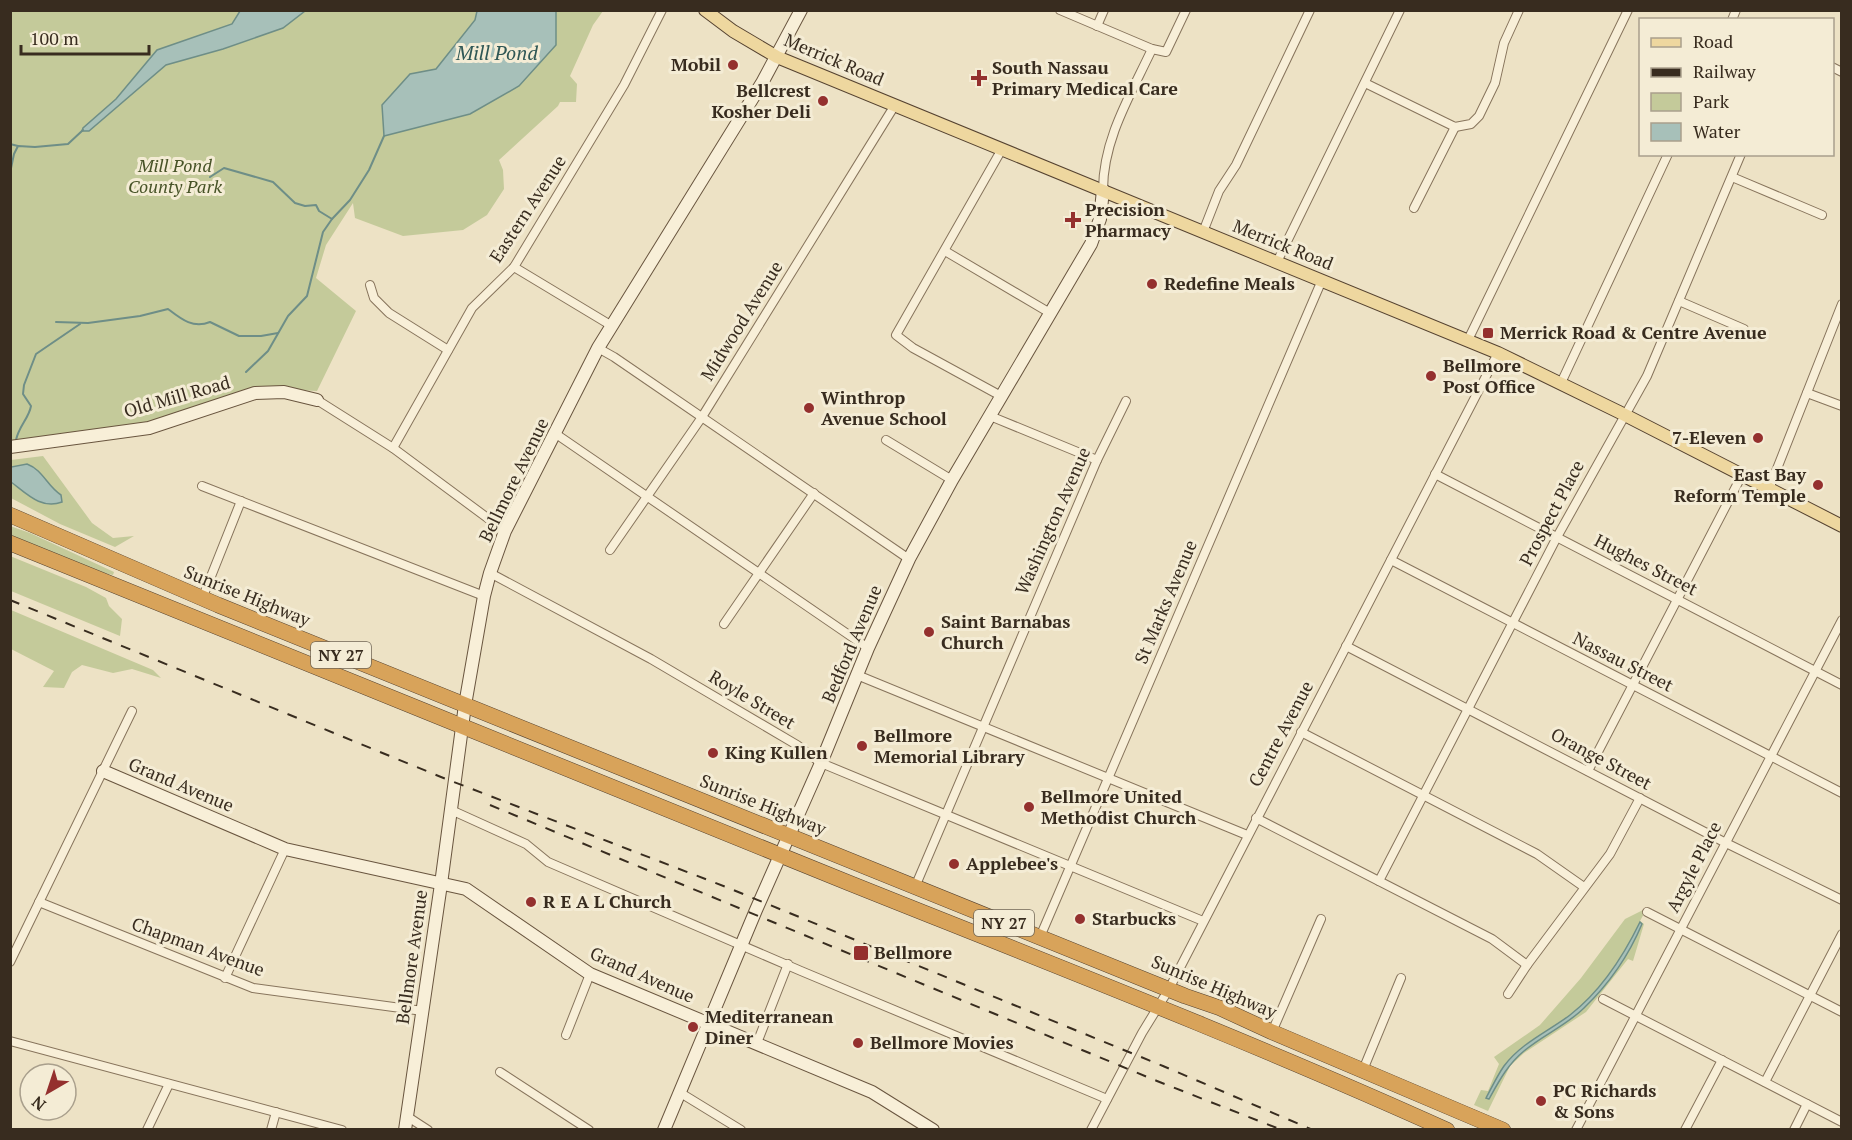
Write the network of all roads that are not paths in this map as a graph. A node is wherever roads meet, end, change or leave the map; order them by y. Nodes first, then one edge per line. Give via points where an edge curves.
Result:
1 (662, 10) edge
2 (705, 10) edge
3 (801, 10) edge
4 (1060, 10) edge
5 (1104, 10) edge
6 (1186, 10) edge
7 (1310, 10) edge
8 (1519, 10) edge
9 (1628, 10) edge
10 (1397, 11) edge
11 (1097, 26) junction
12 (1152, 49) junction
13 (777, 57) junction
14 (1365, 83) junction
15 (895, 105) junction
16 (1455, 127) junction
17 (1002, 149) junction
18 (1667, 156) edge
19 (1741, 156) edge
20 (1732, 177) junction
21 (1103, 190) junction
22 (1414, 208) dead end
23 (1822, 215) dead end
24 (1203, 232) junction
25 (945, 250) junction
26 (1277, 262) junction
27 (514, 267) junction
28 (1322, 280) junction
29 (370, 285) dead end
30 (1679, 301) junction
31 (1842, 304) edge
32 (1050, 313) junction
33 (612, 326) junction
34 (1744, 329) dead end
35 (1468, 340) junction
36 (598, 348) junction
37 (448, 350) junction
38 (1498, 353) junction
39 (1561, 382) junction
40 (1807, 393) junction
41 (1001, 396) junction
42 (317, 400) joint
43 (1126, 401) dead end
44 (1842, 406) edge
45 (1624, 414) junction
46 (990, 416) junction
47 (702, 417) junction
48 (556, 434) junction
49 (886, 440) dead end
50 (10, 447) edge
51 (393, 448) junction
52 (1097, 460) junction
53 (1435, 474) junction
54 (1742, 475) junction
55 (952, 480) junction
56 (202, 486) dead end
57 (1769, 489) junction
58 (814, 494) junction
59 (647, 496) junction
60 (241, 501) junction
61 (10, 515) edge
62 (1842, 526) edge
63 (506, 531) junction
64 (1557, 537) junction
65 (10, 543) edge
66 (610, 550) dead end
67 (909, 559) junction
68 (1391, 560) junction
69 (490, 573) junction
70 (759, 573) junction
71 (179, 589) junction
72 (484, 596) junction
73 (202, 599) junction
74 (1677, 600) junction
75 (171, 607) junction
76 (1842, 620) edge
77 (1512, 623) junction
78 (724, 624) dead end
79 (1346, 646) junction
80 (868, 648) junction
81 (1814, 671) junction
82 (857, 675) junction
83 (1842, 685) edge
84 (1633, 686) junction
85 (465, 705) junction
86 (1468, 709) junction
87 (132, 711) dead end
88 (462, 725) junction
89 (983, 727) junction
90 (1301, 732) junction
91 (1770, 757) junction
92 (821, 764) junction
93 (103, 771) junction
94 (1588, 771) junction
95 (1109, 778) junction
96 (1842, 793) edge
97 (1423, 795) junction
98 (1640, 798) junction
99 (451, 810) junction
100 (945, 816) junction
101 (1256, 818) junction
102 (1247, 835) junction
103 (789, 837) junction
104 (1725, 843) junction
105 (285, 849) junction
106 (781, 855) junction
107 (1071, 867) junction
108 (1379, 881) junction
109 (441, 884) junction
110 (915, 887) junction
111 (1584, 887) junction
112 (1842, 900) edge
113 (39, 902) junction
114 (1647, 912) dead end
115 (1321, 919) dead end
116 (1203, 921) junction
117 (1681, 929) junction
118 (1842, 934) edge
119 (1040, 937) junction
120 (741, 945) junction
121 (10, 962) edge
122 (788, 964) junction
123 (1527, 965) junction
124 (590, 975) junction
125 (225, 978) junction
126 (1401, 978) dead end
127 (1168, 989) junction
128 (1508, 994) dead end
129 (1809, 996) junction
130 (1603, 999) dead end
131 (1158, 1006) junction
132 (423, 1011) junction
133 (1842, 1012) edge
134 (1636, 1016) junction
135 (708, 1023) junction
136 (1272, 1032) junction
137 (566, 1035) dead end
138 (10, 1041) edge
139 (756, 1044) junction
140 (1722, 1060) junction
141 (1363, 1070) junction
142 (500, 1072) dead end
143 (1765, 1082) junction
144 (169, 1084) junction
145 (679, 1092) junction
146 (1107, 1099) junction
147 (1807, 1104) junction
148 (276, 1112) junction
149 (1842, 1122) edge
150 (406, 1123) edge
151 (147, 1130) edge
152 (271, 1130) edge
153 (342, 1130) edge
154 (428, 1130) edge
155 (589, 1130) edge
156 (664, 1130) edge
157 (741, 1130) edge
158 (933, 1130) edge
159 (1091, 1130) edge
160 (1447, 1130) edge
161 (1503, 1130) edge
162 (1576, 1130) edge
163 (1685, 1130) edge
164 (1794, 1130) edge

1 - 27 street, Eastern Avenue via 624,85
2 - 13 main road, Merrick Road
3 - 13 street, Bellmore Avenue
4 - 11 street
5 - 11 street
6 - 12 street via 1166,52
7 - 24 street via 1236,165 1219,191
8 - 16 street via 1507,34 1495,83 1479,116 1471,124
9 - 35 street
10 - 14 street
11 - 12 street
12 - 21 street via 1113,132 1103,170
13 - 15 main road, Merrick Road
13 - 33 street, Bellmore Avenue
14 - 16 street
14 - 26 street
15 - 17 main road, Merrick Road
15 - 47 street, Midwood Avenue
16 - 22 street
17 - 21 main road, Merrick Road
17 - 25 street
18 - 39 street
19 - 20 street, Prospect Place
20 - 23 street
20 - 30 street, Prospect Place
21 - 24 main road, Merrick Road
21 - 32 street, Bedford Avenue via 1100,219 1091,244
24 - 26 main road, Merrick Road
25 - 32 street
25 - 41 street via 896,335
26 - 28 main road, Merrick Road
27 - 33 street
27 - 37 street, Eastern Avenue via 472,308
28 - 35 main road, Merrick Road
28 - 95 street, St Marks Avenue
29 - 37 street via 374,298 389,313
30 - 34 street
30 - 45 street, Prospect Place via 1647,376
31 - 40 street
32 - 41 street, Bedford Avenue
33 - 36 street, Bellmore Avenue
35 - 38 main road, Merrick Road
36 - 47 street
36 - 48 street, Bellmore Avenue
37 - 51 street, Eastern Avenue
38 - 39 main road, Merrick Road
38 - 53 street, Centre Avenue
39 - 45 main road, Merrick Road
40 - 44 street
40 - 57 street
41 - 46 street, Bedford Avenue
42 - 50 street, Old Mill Road via 284,392 255,393 149,428
42 - 51 street
43 - 52 street, Washington Avenue
45 - 54 main road, Merrick Road
45 - 64 street, Prospect Place
46 - 52 street
46 - 55 street, Bedford Avenue
47 - 58 street
47 - 59 street, Midwood Avenue
48 - 59 street
48 - 63 street, Bellmore Avenue
49 - 55 street
51 - 63 street
52 - 89 street, Washington Avenue
53 - 64 street, Hughes Street
53 - 68 street, Centre Avenue
54 - 57 main road, Merrick Road
54 - 74 street
55 - 67 street, Bedford Avenue
56 - 60 street
57 - 62 main road, Merrick Road
58 - 67 street
58 - 70 street
59 - 66 street, Midwood Avenue
59 - 70 street
60 - 72 street
60 - 73 street
61 - 71 highway, Sunrise Highway / NY 27
63 - 69 street, Bellmore Avenue
64 - 74 street, Hughes Street
64 - 77 street, Prospect Place
65 - 75 highway, NY 27
67 - 80 street, Bedford Avenue
68 - 77 street, Nassau Street
68 - 79 street, Centre Avenue
69 - 72 street, Bellmore Avenue
69 - 92 street, Royle Street via 651,659 797,745
70 - 78 street
70 - 80 street
71 - 73 highway, Sunrise Highway / NY 27
71 - 75 street
72 - 85 street, Bellmore Avenue
73 - 85 highway, Sunrise Highway / NY 27
74 - 81 street, Hughes Street
74 - 84 street
75 - 88 highway, NY 27
76 - 81 street, Argyle Place
77 - 84 street, Nassau Street
77 - 86 street, Prospect Place
79 - 86 street, Orange Street
79 - 90 street, Centre Avenue
80 - 82 street, Bedford Avenue
81 - 83 street, Hughes Street
81 - 91 street, Argyle Place
82 - 89 street
82 - 92 street, Bedford Avenue
84 - 91 street, Nassau Street
84 - 94 street
85 - 88 street, Bellmore Avenue
85 - 103 highway, Sunrise Highway / NY 27
86 - 94 street, Orange Street
86 - 97 street, Prospect Place
87 - 93 street
88 - 99 street, Bellmore Avenue
88 - 106 highway, NY 27
89 - 95 street
89 - 100 street, Washington Avenue
90 - 97 street
90 - 101 street, Centre Avenue
91 - 96 street, Nassau Street
91 - 104 street, Argyle Place
92 - 100 street, Royle Street
92 - 103 street, Bedford Avenue
93 - 105 street, Grand Avenue
93 - 113 street
94 - 98 street, Orange Street
95 - 102 street
95 - 107 street, St Marks Avenue
97 - 108 street, Prospect Place
97 - 111 street via 1537,854
98 - 104 street, Orange Street
98 - 111 street via 1610,855
99 - 109 street, Bellmore Avenue
99 - 120 street via 526,844 548,862
100 - 107 street, Royle Street
100 - 110 street, Washington Avenue
101 - 102 street, Centre Avenue
101 - 108 street
102 - 116 street, Centre Avenue
103 - 106 street, Bedford Avenue
103 - 110 highway, Sunrise Highway / NY 27
104 - 112 street, Orange Street
104 - 117 street, Argyle Place
105 - 109 street, Grand Avenue
105 - 125 street
106 - 120 street, Bedford Avenue
106 - 131 highway, NY 27
107 - 116 street, Royle Street
107 - 119 street, St Marks Avenue
108 - 123 street via 1491,939
109 - 124 street, Grand Avenue via 466,889
109 - 132 street, Bellmore Avenue
110 - 119 highway, Sunrise Highway / NY 27
111 - 123 street
113 - 121 street
113 - 125 street, Chapman Avenue
114 - 117 street
115 - 136 street
116 - 127 street, Centre Avenue
117 - 129 street
117 - 134 street, Argyle Place
118 - 129 street
119 - 127 highway, Sunrise Highway / NY 27
120 - 122 street
120 - 135 street, Bedford Avenue
122 - 139 street
122 - 146 street
123 - 128 street
124 - 135 street, Grand Avenue
124 - 137 street
125 - 132 street, Chapman Avenue via 253,988
126 - 141 street
127 - 131 street, Centre Avenue
127 - 136 highway, Sunrise Highway / NY 27
129 - 133 street
129 - 143 street
130 - 134 street
131 - 146 street, Centre Avenue
131 - 160 highway, NY 27
132 - 150 street, Bellmore Avenue
134 - 140 street
134 - 162 street, Argyle Place
135 - 139 street, Grand Avenue
135 - 145 street, Bedford Avenue
136 - 141 highway, Sunrise Highway / NY 27
138 - 144 street
139 - 158 street, Grand Avenue via 872,1092
140 - 143 street
140 - 163 street
141 - 161 highway, Sunrise Highway / NY 27
142 - 155 street
143 - 147 street
144 - 148 street
144 - 151 street
145 - 156 street, Bedford Avenue
145 - 157 street
146 - 159 street, Centre Avenue
147 - 149 street
147 - 164 street
148 - 152 street
148 - 153 street
150 - 154 street

